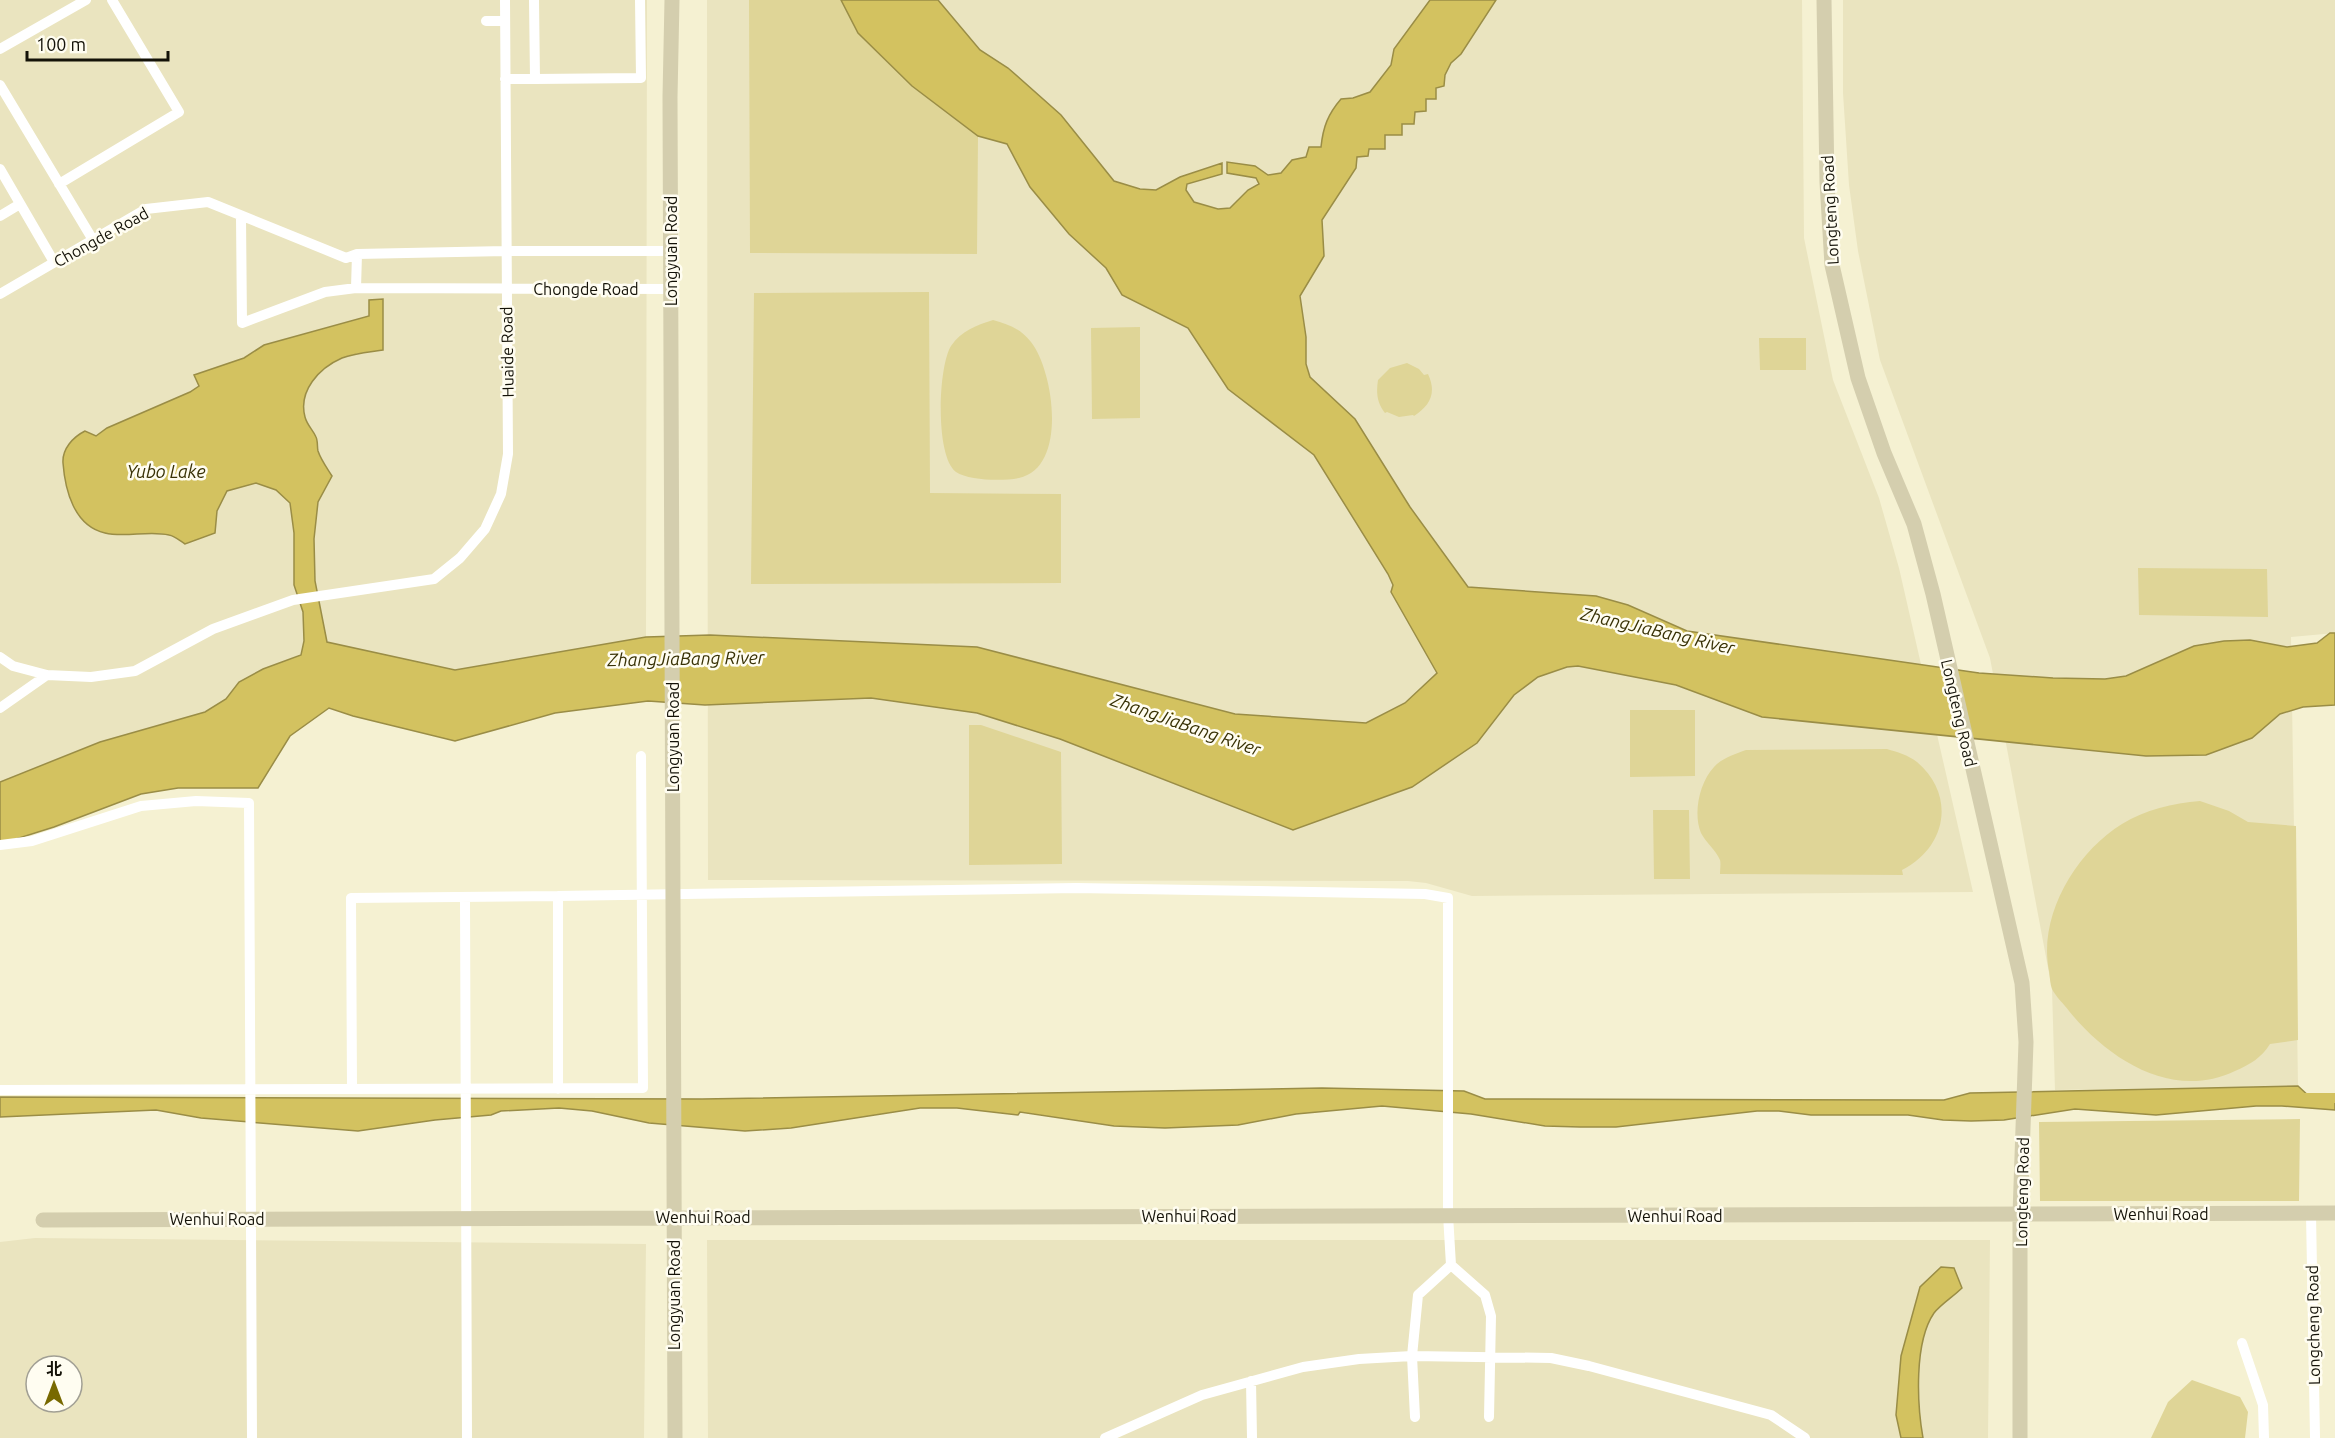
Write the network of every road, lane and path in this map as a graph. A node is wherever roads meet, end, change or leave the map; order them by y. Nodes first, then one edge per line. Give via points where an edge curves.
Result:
1 (86, 0) edge
2 (112, 0) edge
3 (505, 0) edge
4 (534, 0) edge
5 (640, 0) edge
6 (672, 0) edge
7 (1824, 0) edge
8 (486, 21) dead end
9 (505, 21) junction
10 (0, 49) edge
11 (505, 79) junction
12 (535, 79) junction
13 (0, 85) edge
14 (0, 169) edge
15 (59, 184) junction
16 (20, 204) junction
17 (0, 216) edge
18 (241, 217) junction
19 (93, 240) junction
20 (506, 251) junction
21 (671, 251) junction
22 (357, 254) junction
23 (54, 262) junction
24 (356, 288) junction
25 (506, 289) junction
26 (671, 289) junction
27 (0, 294) edge
28 (0, 657) edge
29 (47, 675) junction
30 (0, 708) edge
31 (641, 756) dead end
32 (0, 845) edge
33 (673, 893) junction
34 (642, 895) junction
35 (558, 896) junction
36 (465, 897) junction
37 (352, 1089) junction
38 (466, 1089) junction
39 (558, 1089) junction
40 (0, 1090) edge
41 (252, 1090) junction
42 (2311, 1213) junction
43 (2335, 1213) edge
44 (2020, 1214) junction
45 (1448, 1215) junction
46 (674, 1217) junction
47 (467, 1218) junction
48 (252, 1219) junction
49 (43, 1220) dead end
50 (1450, 1265) junction
51 (2242, 1343) dead end
52 (1412, 1356) junction
53 (1490, 1356) junction
54 (1251, 1382) junction
55 (1415, 1417) dead end
56 (1490, 1417) dead end
57 (252, 1438) edge
58 (467, 1438) edge
59 (675, 1438) edge
60 (1105, 1438) edge
61 (1252, 1438) edge
62 (1805, 1438) edge
63 (2020, 1438) edge
64 (2264, 1438) edge
65 (2315, 1438) edge

1 - 10 street
2 - 15 street via 179,112
3 - 9 street, Huaide Road
4 - 12 street
5 - 12 street via 641,78
6 - 21 main road, Longyuan Road
7 - 44 main road, Longteng Road via 1832,265 1858,378 1914,524 2022,983 2026,1042
8 - 9 street
9 - 11 street, Huaide Road
11 - 12 street
11 - 20 street, Huaide Road
13 - 15 street
14 - 16 street
15 - 19 street
16 - 17 street
16 - 23 street
18 - 19 street, Chongde Road via 208,202 146,208
18 - 22 street, Chongde Road via 346,258
18 - 24 street, Chongde Road via 242,323 325,292
19 - 23 street, Chongde Road
20 - 21 street, Chongde Road
20 - 22 street, Chongde Road
20 - 25 street, Huaide Road
21 - 26 main road, Longyuan Road
22 - 24 street
23 - 27 street, Chongde Road
24 - 25 street, Chongde Road
25 - 26 street, Chongde Road
25 - 29 street, Huaide Road via 508,454 501,494 485,529 460,558 434,579 292,600 213,628 135,671 91,677
26 - 33 main road, Longyuan Road
28 - 29 street via 13,666
29 - 30 street
31 - 34 street
32 - 41 street via 54,835 141,806 196,801 249,803
33 - 34 street
33 - 45 street via 1076,888 1425,894 1448,898
33 - 46 main road, Longyuan Road
34 - 35 street
34 - 39 street via 643,1088
35 - 36 street
35 - 39 street
36 - 37 street via 351,898
36 - 38 street
37 - 38 street
37 - 41 street
38 - 39 street
38 - 47 street
40 - 41 street
41 - 48 street
42 - 43 main road, Wenhui Road
42 - 44 main road, Wenhui Road
42 - 65 street, Longcheng Road
44 - 45 main road, Wenhui Road
44 - 63 main road, Longteng Road
45 - 46 main road, Wenhui Road
45 - 50 street
46 - 47 main road, Wenhui Road
46 - 59 main road, Longyuan Road
47 - 48 main road, Wenhui Road
47 - 58 street
48 - 49 main road, Wenhui Road
48 - 57 street
50 - 52 street via 1418,1296
50 - 53 street via 1485,1296 1491,1316
51 - 64 street via 2263,1405
52 - 53 street
52 - 54 street via 1303,1367
52 - 55 street
53 - 56 street
53 - 62 street via 1551,1358 1589,1366 1771,1415
54 - 60 street via 1202,1395
54 - 61 street

